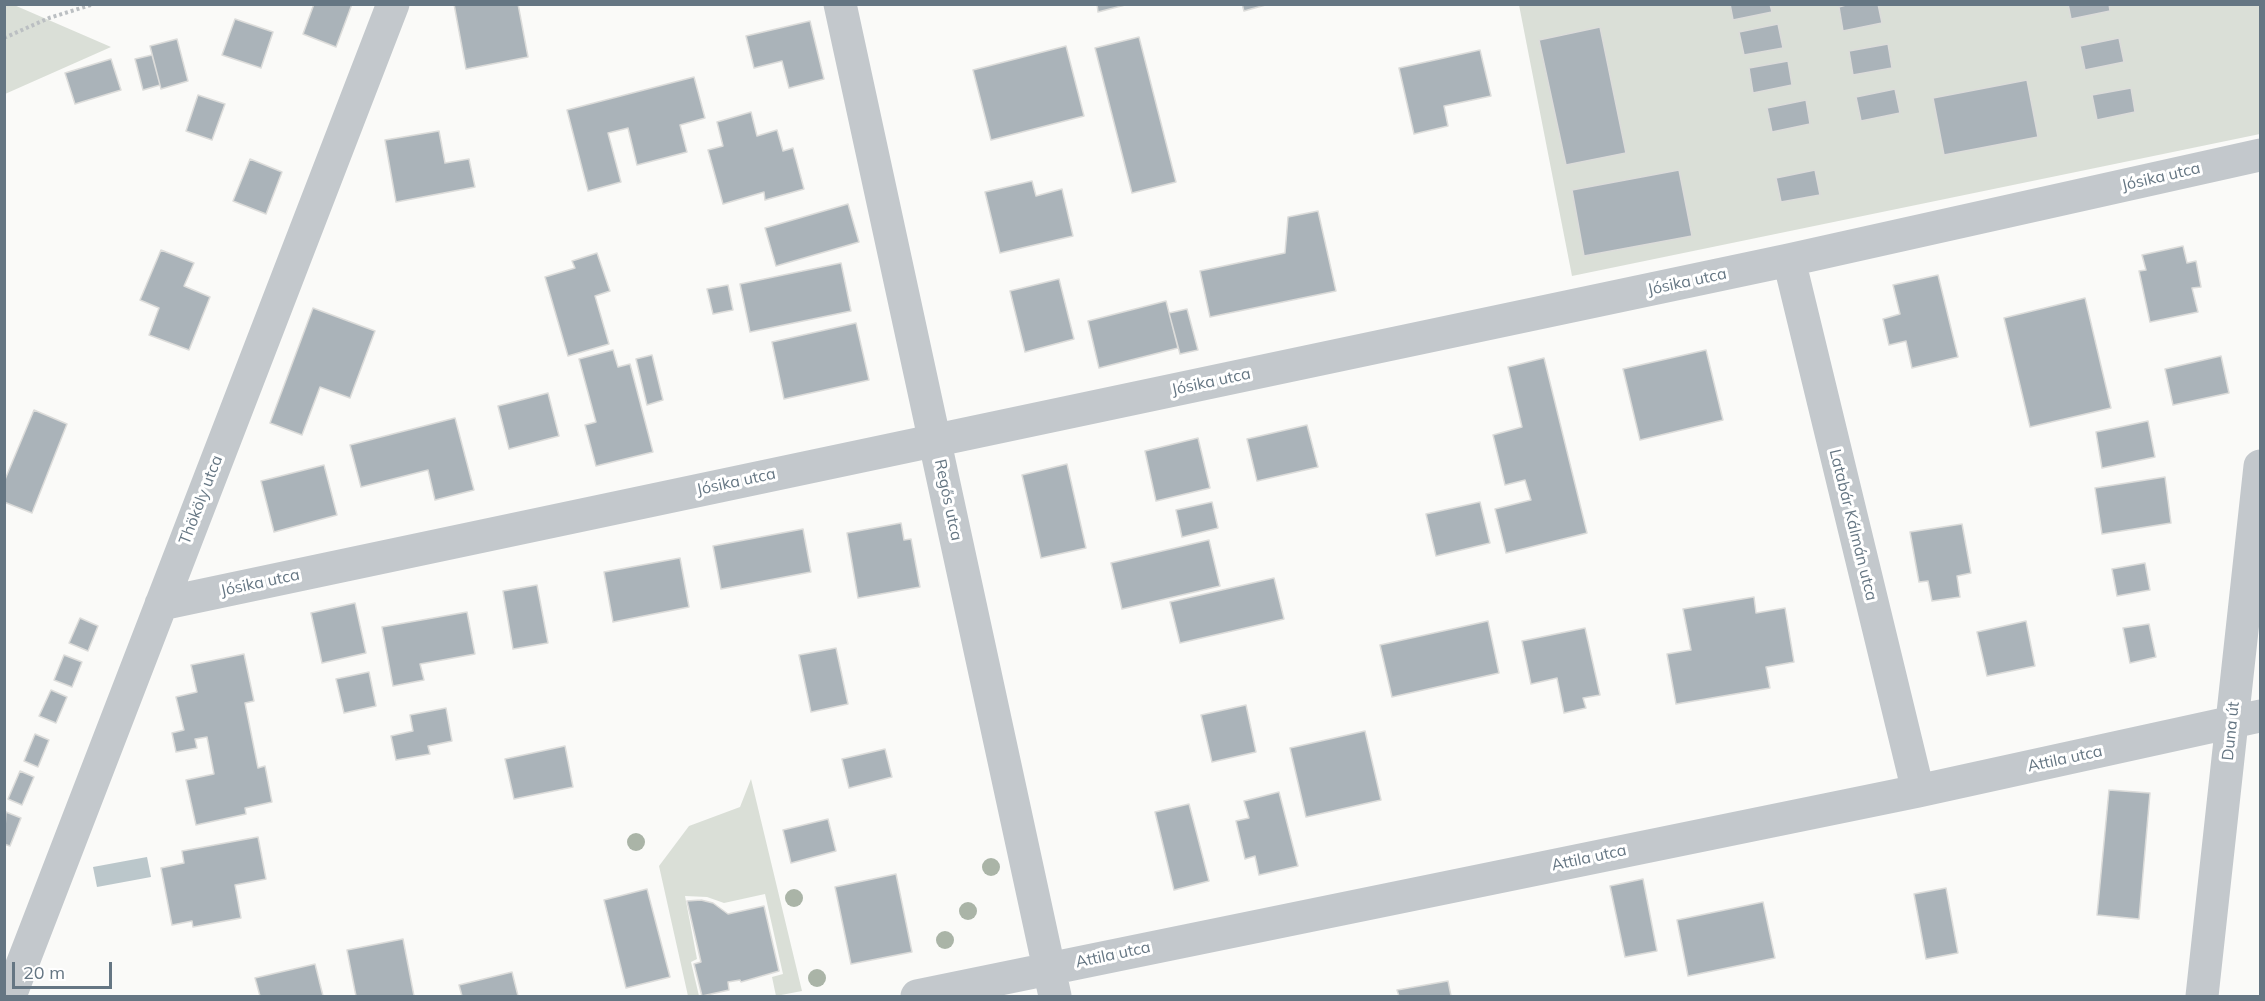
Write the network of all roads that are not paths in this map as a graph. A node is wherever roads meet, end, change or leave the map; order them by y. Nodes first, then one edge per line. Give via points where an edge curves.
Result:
1 (393, 4) edge
2 (840, 4) edge
3 (2260, 155) edge
4 (1789, 260) junction
5 (935, 440) junction
6 (2260, 466) edge
7 (161, 604) junction
8 (2246, 719) edge
9 (1918, 791) junction
10 (1052, 982) edge
11 (10, 996) edge
12 (917, 996) edge
13 (2202, 996) edge

1 - 7 street, Thököly utca
2 - 5 street, Regős utca
3 - 4 street, Jósika utca
4 - 5 street, Jósika utca
4 - 9 street, Latabár Kálmán utca
5 - 7 street, Jósika utca
5 - 10 street, Regős utca
6 - 8 street, Duna út
7 - 11 street, Thököly utca
8 - 9 street, Attila utca
8 - 13 street, Duna út
9 - 10 street, Attila utca
10 - 12 street, Attila utca

